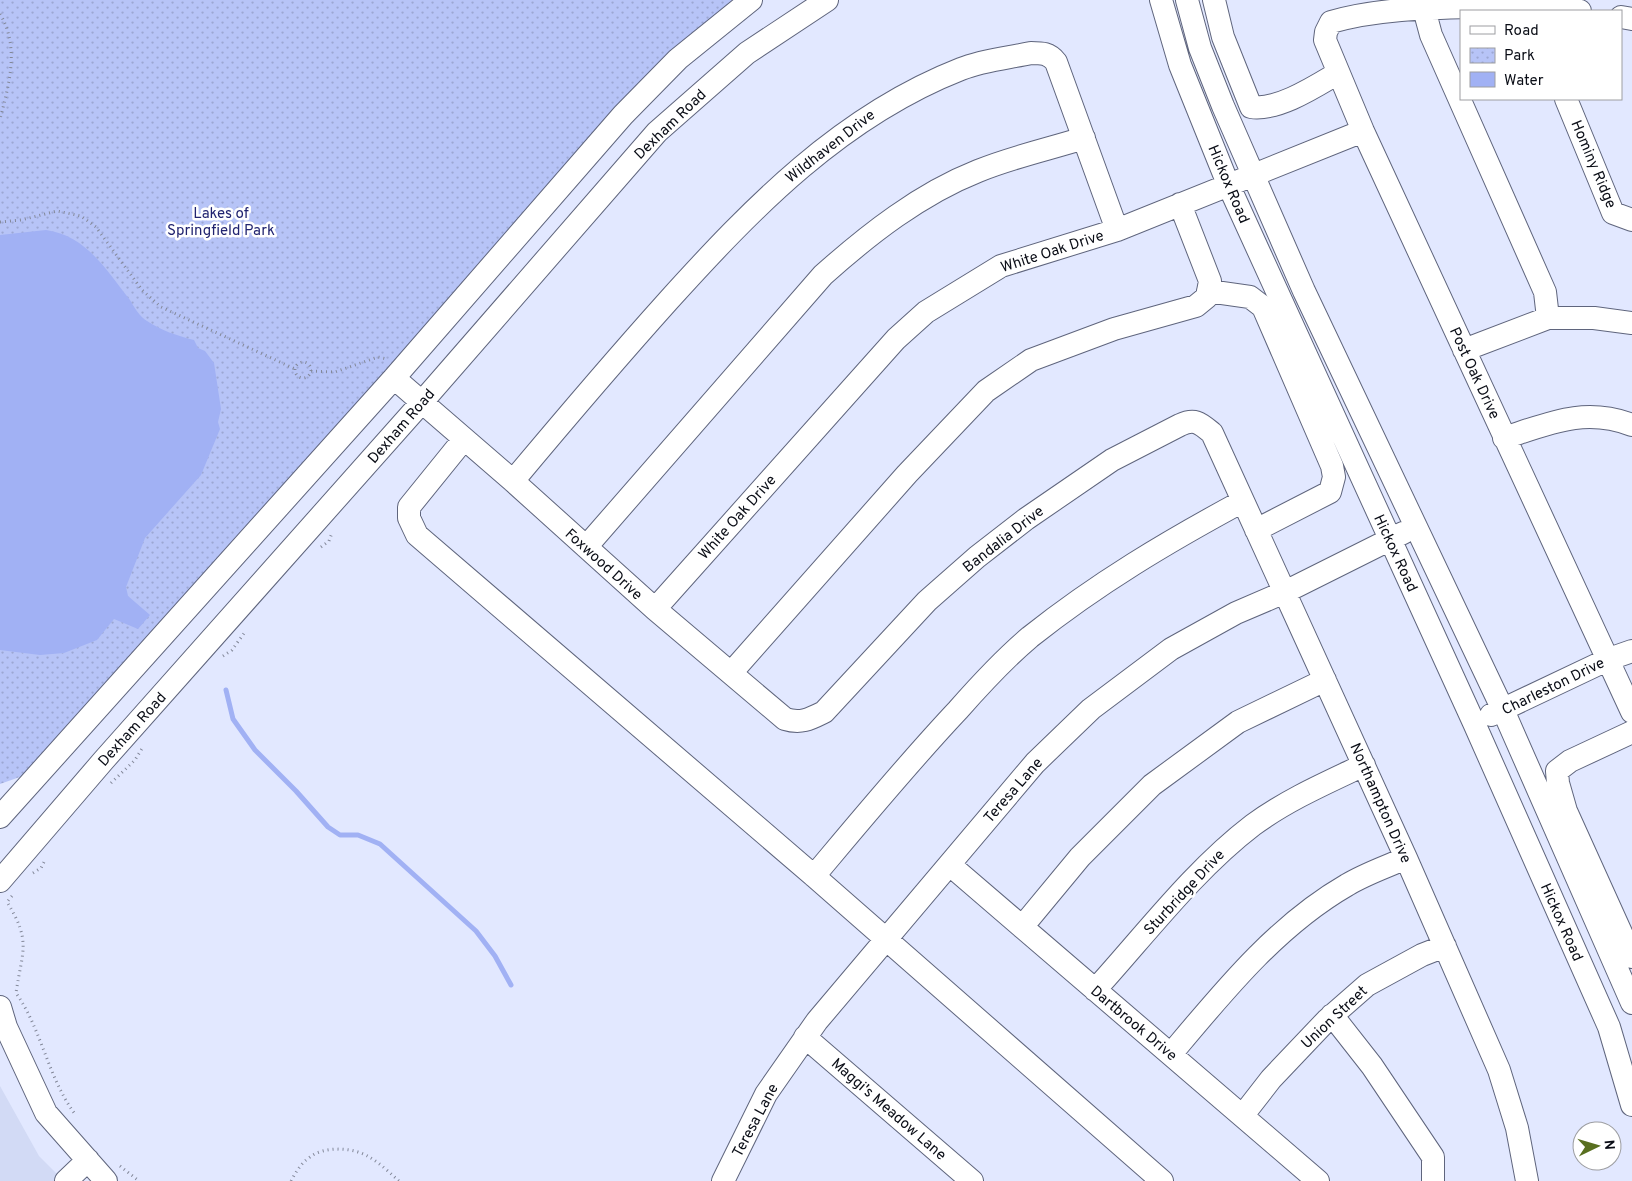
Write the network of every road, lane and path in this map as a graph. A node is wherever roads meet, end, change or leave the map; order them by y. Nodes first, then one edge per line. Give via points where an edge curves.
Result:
1 (751, 0) edge
2 (827, 0) edge
3 (1162, 0) edge
4 (1187, 0) edge
5 (1214, 0) edge
6 (1424, 9) junction
7 (1547, 9) edge
8 (1564, 10) edge
9 (0, 14) edge
10 (1338, 73) junction
11 (1566, 100) edge
12 (0, 119) edge
13 (1363, 131) junction
14 (1084, 138) junction
15 (1254, 174) junction
16 (1228, 184) junction
17 (1180, 204) junction
18 (1632, 220) edge
19 (0, 222) edge
20 (1117, 230) junction
21 (1208, 291) junction
22 (1548, 318) junction
23 (1632, 324) edge
24 (1464, 350) junction
25 (295, 369) junction
26 (311, 371) junction
27 (397, 374) junction
28 (422, 402) junction
29 (1632, 425) edge
30 (1212, 433) joint
31 (1504, 438) junction
32 (464, 439) junction
33 (513, 481) junction
34 (1243, 501) junction
35 (1418, 527) junction
36 (334, 530) dead end
37 (1256, 530) junction
38 (1389, 538) junction
39 (586, 547) junction
40 (316, 550) dead end
41 (1285, 592) junction
42 (655, 609) junction
43 (248, 627) dead end
44 (1632, 651) edge
45 (1609, 659) junction
46 (216, 663) dead end
47 (731, 674) junction
48 (1325, 680) junction
49 (1503, 710) junction
50 (824, 712) joint
51 (1632, 712) edge
52 (1474, 723) junction
53 (1632, 732) edge
54 (148, 741) dead end
55 (1364, 765) junction
56 (106, 790) dead end
57 (0, 817) edge
58 (47, 855) dead end
59 (1406, 858) junction
60 (950, 865) junction
61 (30, 876) dead end
62 (814, 876) junction
63 (9, 885) edge
64 (1022, 927) junction
65 (885, 939) junction
66 (1446, 946) junction
67 (1632, 957) edge
68 (1095, 990) junction
69 (1632, 1003) edge
70 (1332, 1015) junction
71 (2, 1019) edge
72 (805, 1037) junction
73 (1171, 1054) junction
74 (1632, 1105) edge
75 (1243, 1115) junction
76 (80, 1122) dead end
77 (88, 1160) junction
78 (112, 1173) edge
79 (66, 1181) edge
80 (138, 1181) edge
81 (291, 1181) edge
82 (399, 1181) edge
83 (723, 1181) edge
84 (972, 1181) edge
85 (1162, 1181) edge
86 (1318, 1181) edge
87 (1433, 1181) edge
88 (1527, 1181) edge

1 - 27 street via 678,59 623,115
2 - 28 street, Dexham Road via 747,53 657,132
3 - 16 street, Hickox Road via 1180,66
4 - 15 street, Hickox Road via 1200,48
5 - 10 street via 1223,37 1251,107 1259,108 1297,96
6 - 7 street
6 - 10 street, Post Oak Drive via 1331,22 1325,40
6 - 22 street via 1431,35 1545,292
7 - 8 street
9 - 12 path via 12,48
10 - 13 street, Post Oak Drive
11 - 18 street, Hominy Ridge via 1613,213
13 - 15 street, White Oak Drive
13 - 24 street, Post Oak Drive
14 - 20 street, Wildhaven Drive
14 - 33 street, Wildhaven Drive via 1056,62 1042,53 961,68 883,106 803,163 729,234 599,378
14 - 39 street via 978,171 917,202 856,245 823,275
15 - 16 street, White Oak Drive
15 - 35 street, Hickox Road via 1304,292
16 - 17 street, White Oak Drive
16 - 38 street, Hickox Road
17 - 20 street, White Oak Drive
17 - 21 street via 1210,281
19 - 25 path via 57,211 81,216 96,228 142,290 161,308
20 - 42 street, White Oak Drive via 1001,266 926,312 896,339
21 - 37 street via 1250,297 1262,307 1332,466 1334,477 1330,492
21 - 47 street via 1196,306 1114,329 1031,360 986,391 907,474
22 - 23 street via 1594,318
22 - 24 street
24 - 31 street, Post Oak Drive
25 - 26 path via 302,362
25 - 26 path via 297,376 302,378
26 - 27 path via 335,372 382,357
27 - 28 street, Foxwood Drive
27 - 57 street
28 - 32 street, Foxwood Drive
28 - 63 street, Dexham Road via 109,754
29 - 31 street via 1592,416 1564,419
30 - 34 street, Northampton Drive
30 - 50 street, Bandalia Drive via 1191,420 1180,424 1112,460 1026,519 928,600
31 - 45 street, Post Oak Drive
32 - 33 street, Foxwood Drive
32 - 62 street via 409,507 409,518 417,535
33 - 39 street, Foxwood Drive
34 - 37 street, Northampton Drive
34 - 62 street via 1101,583 1028,639 912,758
35 - 38 street, Teresa Lane
35 - 49 street, Hickox Road
36 - 40 path via 329,541
37 - 41 street, Northampton Drive
38 - 41 street, Teresa Lane
38 - 52 street, Hickox Road
39 - 42 street, Foxwood Drive
41 - 48 street, Northampton Drive
41 - 60 street, Teresa Lane via 1236,613 1171,649 1092,709 1035,763
42 - 47 street, Foxwood Drive
43 - 46 path via 232,650
44 - 45 street, Charleston Drive
45 - 49 street, Charleston Drive
45 - 51 street, Post Oak Drive
47 - 50 street, Foxwood Drive via 785,719 806,721
48 - 55 street, Northampton Drive
48 - 64 street via 1238,722 1152,785 1080,857
49 - 52 street, Charleston Drive
49 - 69 street, Hickox Road
52 - 74 street, Hickox Road via 1609,1027
53 - 67 street via 1570,761 1558,771 1558,783 1566,811
54 - 56 path
55 - 59 street, Northampton Drive
55 - 68 street, Sturbridge Drive via 1313,789 1254,824 1215,857
58 - 61 path via 41,868
59 - 66 street, Northampton Drive
59 - 73 street via 1347,885 1280,934 1220,996
60 - 64 street, Dartbrook Drive
60 - 65 street, Teresa Lane
62 - 65 street
63 - 76 path via 7,902 17,917 24,939 24,960 16,993 28,1009 46,1057
64 - 68 street, Dartbrook Drive
65 - 72 street, Teresa Lane
65 - 85 street
66 - 70 street, Union Street via 1366,985
66 - 88 street, Northampton Drive via 1500,1070
68 - 73 street, Dartbrook Drive
70 - 75 street, Union Street via 1271,1079
70 - 87 street via 1372,1066 1432,1157
71 - 77 street via 46,1113
72 - 83 street, Teresa Lane via 766,1094
72 - 84 street, Maggi's Meadow Lane
73 - 75 street, Dartbrook Drive
75 - 86 street, Dartbrook Drive
77 - 78 street
77 - 79 street
78 - 80 path
81 - 82 path via 300,1165 312,1155 351,1150 368,1156

